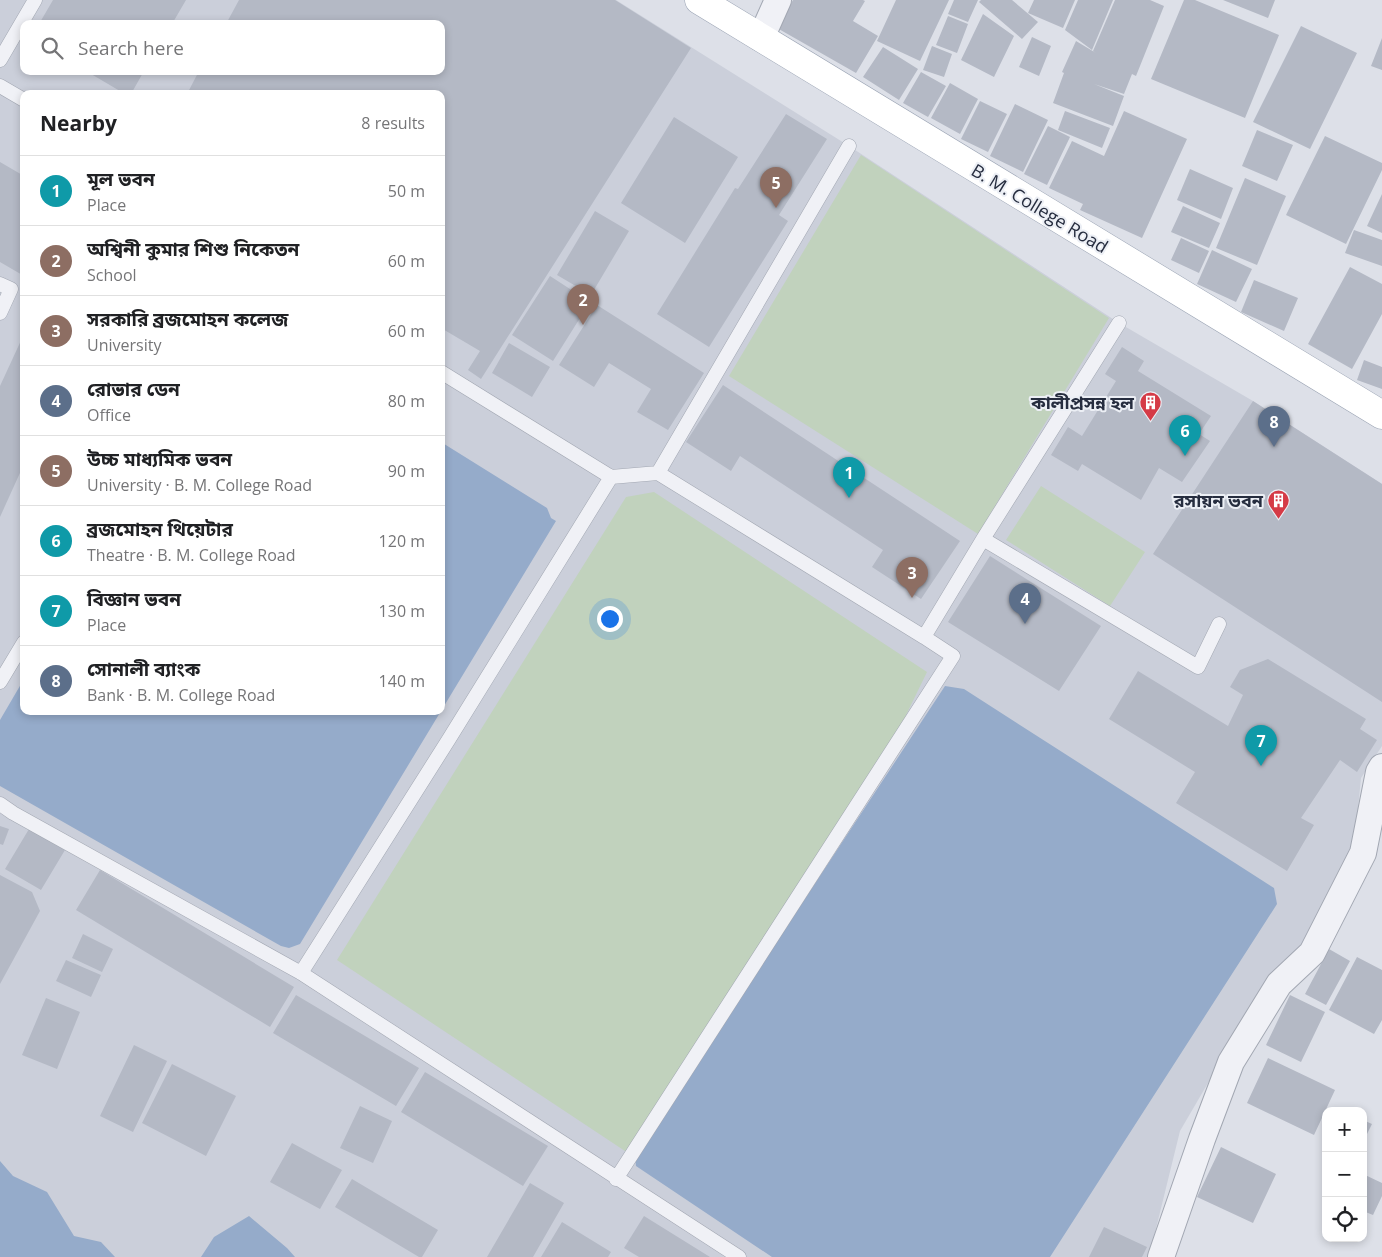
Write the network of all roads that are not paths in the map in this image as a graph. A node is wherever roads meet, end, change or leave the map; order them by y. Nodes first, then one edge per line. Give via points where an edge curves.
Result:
1 (35, 0) edge
2 (699, 0) edge
3 (778, 0) edge
4 (23, 20) edge
5 (20, 26) edge
6 (761, 38) junction
7 (0, 60) edge
8 (0, 86) edge
9 (20, 98) edge
10 (849, 146) dead end
11 (0, 284) edge
12 (0, 313) edge
13 (1119, 323) dead end
14 (445, 374) edge
15 (1382, 415) edge
16 (658, 473) junction
17 (611, 477) junction
18 (983, 539) junction
19 (1219, 624) dead end
20 (924, 637) junction
21 (20, 649) edge
22 (0, 682) edge
23 (1382, 768) edge
24 (0, 804) edge
25 (301, 973) junction
26 (616, 1179) junction
27 (739, 1257) edge
28 (1161, 1257) edge

1 - 4 lane
2 - 6 main road, B. M. College Road
3 - 6 street
5 - 7 lane
6 - 15 main road, B. M. College Road
8 - 9 lane
10 - 16 lane
11 - 12 lane via 11,289
13 - 18 lane
14 - 17 lane
16 - 17 lane
16 - 20 lane
17 - 25 lane
18 - 19 lane via 1198,667
18 - 20 lane
20 - 26 lane via 953,656
21 - 22 lane
23 - 28 street via 1363,853 1312,954 1279,984 1231,1062
24 - 25 lane
25 - 26 lane
26 - 27 lane

